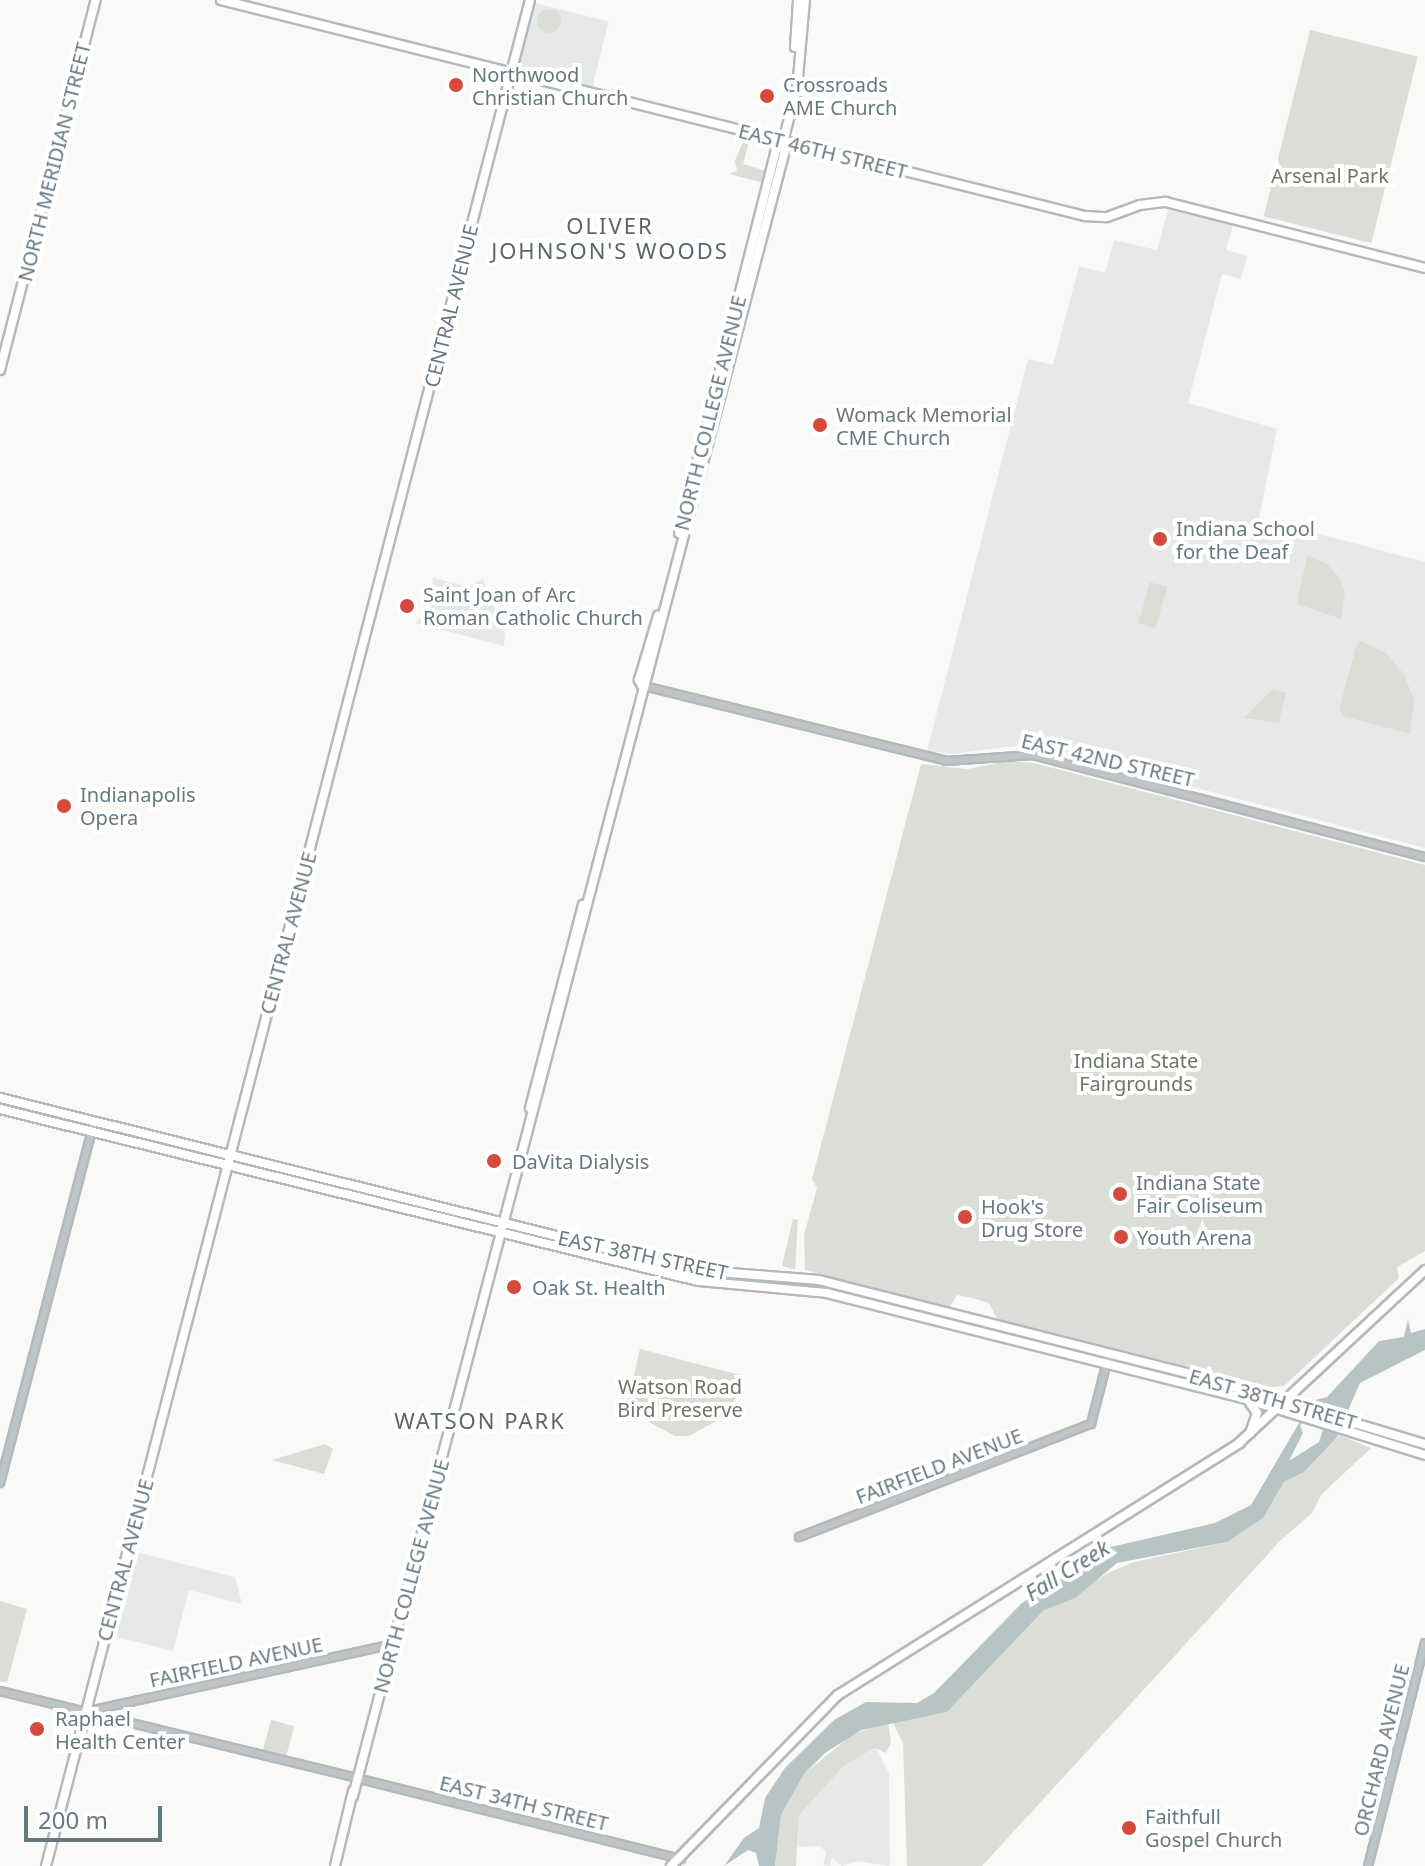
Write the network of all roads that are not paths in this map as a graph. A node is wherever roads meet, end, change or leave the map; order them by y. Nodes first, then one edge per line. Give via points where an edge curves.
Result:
1 (96, 0) edge
2 (221, 0) edge
3 (530, 0) edge
4 (798, 0) edge
5 (805, 0) edge
6 (511, 73) junction
7 (790, 111) junction
8 (783, 141) junction
9 (1425, 268) edge
10 (0, 370) edge
11 (642, 686) junction
12 (1425, 857) edge
13 (0, 1098) edge
14 (0, 1109) edge
15 (94, 1122) junction
16 (91, 1132) junction
17 (230, 1155) junction
18 (228, 1165) junction
19 (501, 1228) junction
20 (1425, 1270) edge
21 (1109, 1354) junction
22 (1107, 1364) junction
23 (1239, 1397) junction
24 (1285, 1402) junction
25 (1277, 1409) junction
26 (1250, 1434) junction
27 (1425, 1444) edge
28 (1425, 1455) edge
29 (0, 1483) edge
30 (799, 1537) dead end
31 (1425, 1643) edge
32 (394, 1644) junction
33 (0, 1691) edge
34 (86, 1712) junction
35 (358, 1778) junction
36 (681, 1859) junction
37 (46, 1866) edge
38 (335, 1866) edge
39 (671, 1866) edge
40 (1368, 1866) edge

1 - 10 main road, NORTH MERIDIAN STREET
2 - 6 main road, EAST 46TH STREET
3 - 6 main road, CENTRAL AVENUE
4 - 7 main road, NORTH COLLEGE AVENUE
5 - 7 main road, NORTH COLLEGE AVENUE
6 - 8 main road, EAST 46TH STREET
6 - 17 main road, CENTRAL AVENUE
7 - 8 main road, NORTH COLLEGE AVENUE
8 - 9 main road, EAST 46TH STREET via 1085,216 1105,218 1166,202
8 - 11 main road, NORTH COLLEGE AVENUE via 781,167 648,682
11 - 12 street, EAST 42ND STREET via 946,761 1033,755
11 - 19 main road, NORTH COLLEGE AVENUE
13 - 15 main road, EAST 38TH STREET
14 - 16 main road, EAST 38TH STREET
15 - 16 street
15 - 17 main road, EAST 38TH STREET
16 - 18 main road, EAST 38TH STREET
16 - 29 street
17 - 18 main road, CENTRAL AVENUE
17 - 19 main road, EAST 38TH STREET
18 - 19 main road, EAST 38TH STREET
18 - 34 main road, CENTRAL AVENUE
19 - 21 main road, EAST 38TH STREET via 703,1272 819,1280
19 - 22 main road, EAST 38TH STREET via 703,1282 819,1290
19 - 32 main road, NORTH COLLEGE AVENUE
20 - 24 main road
21 - 22 street
21 - 24 main road, EAST 38TH STREET
22 - 23 main road, EAST 38TH STREET
22 - 30 street, FAIRFIELD AVENUE via 1091,1424
23 - 25 main road, EAST 38TH STREET
23 - 26 main road via 1257,1410
24 - 25 main road
24 - 27 main road, EAST 38TH STREET
25 - 26 main road
25 - 28 main road, EAST 38TH STREET
26 - 36 main road via 843,1691 806,1723
31 - 40 street, ORCHARD AVENUE
32 - 34 street, FAIRFIELD AVENUE
32 - 35 main road, NORTH COLLEGE AVENUE
33 - 34 street, EAST 34TH STREET
34 - 35 street, EAST 34TH STREET
34 - 37 main road, CENTRAL AVENUE
35 - 36 street, EAST 34TH STREET
35 - 38 main road, NORTH COLLEGE AVENUE
36 - 39 main road

